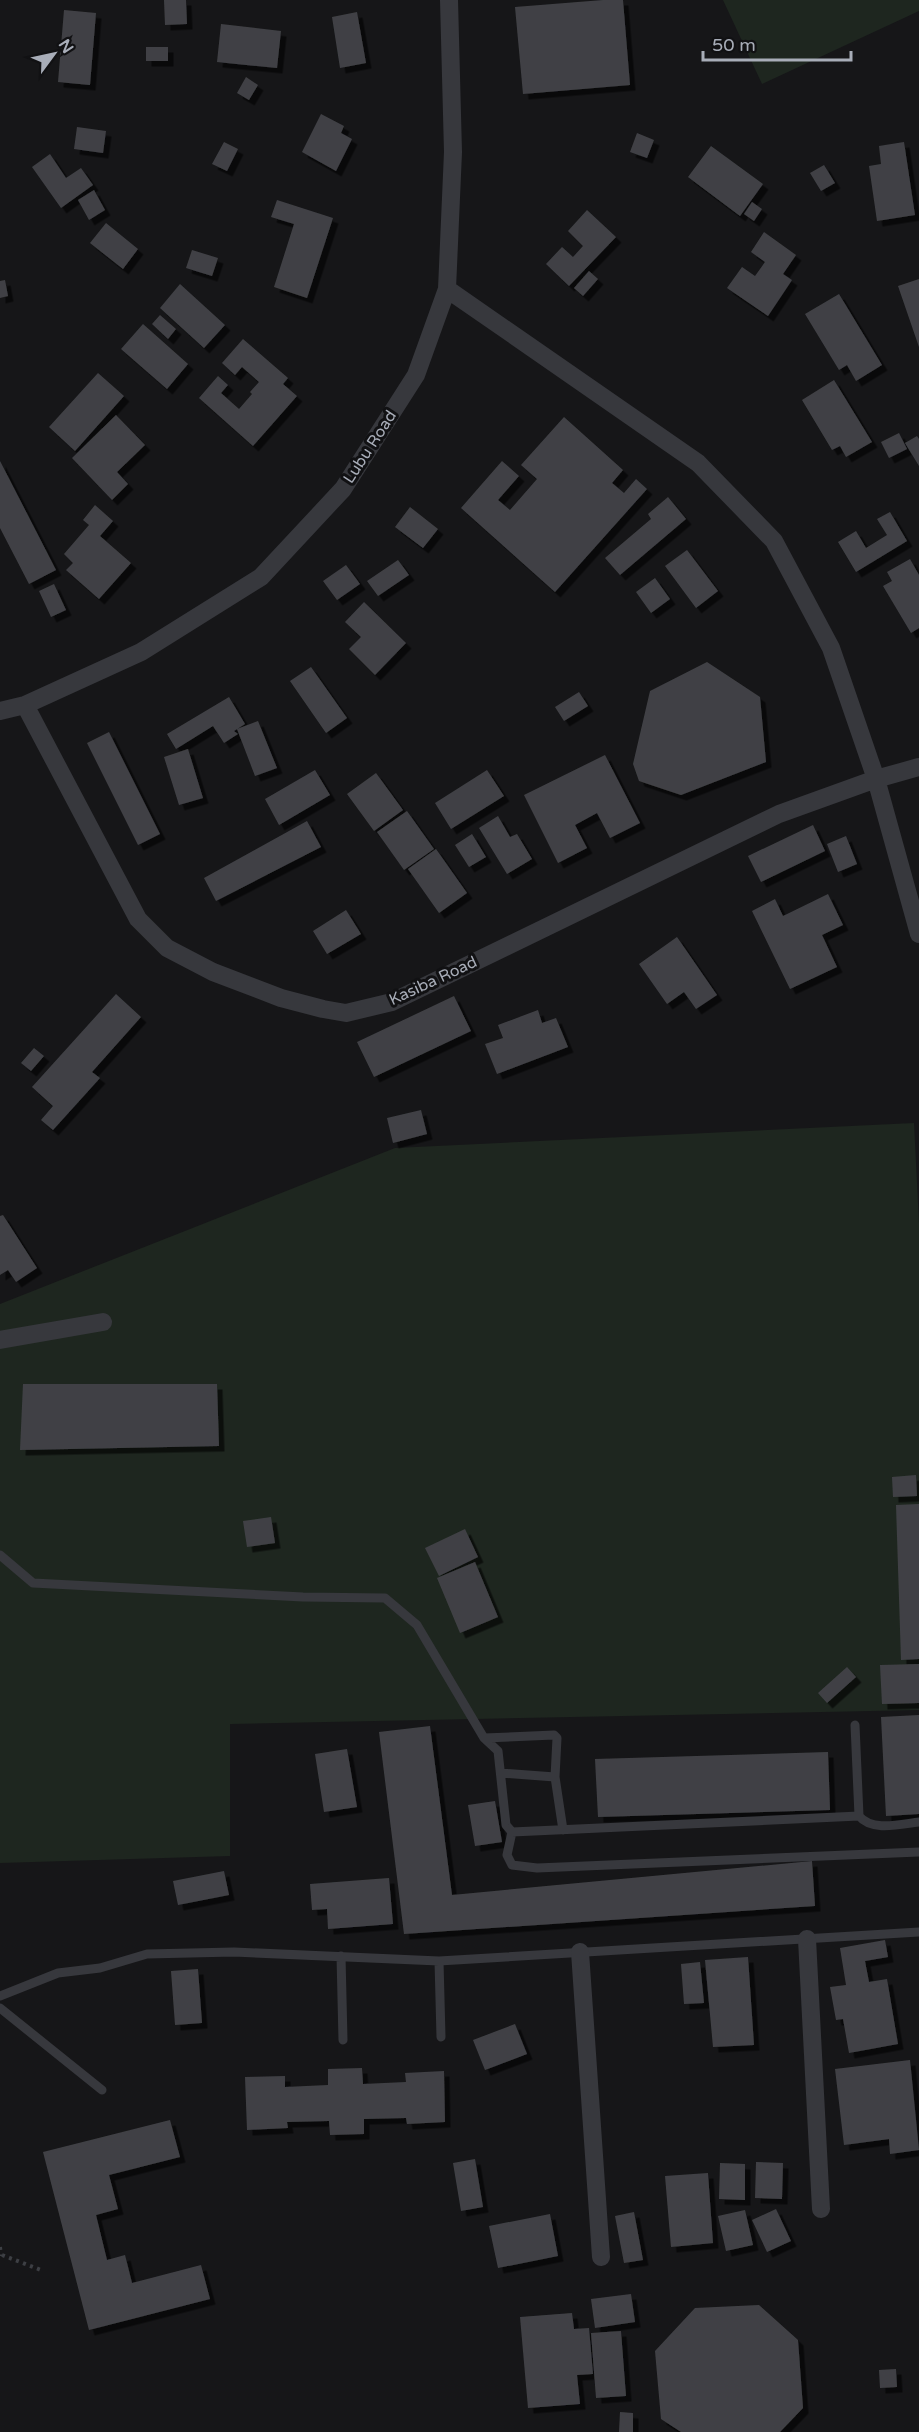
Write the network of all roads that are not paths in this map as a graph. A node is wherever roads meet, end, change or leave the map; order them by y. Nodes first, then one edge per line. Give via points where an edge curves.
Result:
1 (449, 0) edge
2 (447, 289) junction
3 (25, 705) junction
4 (0, 711) edge
5 (919, 767) edge
6 (876, 779) junction
7 (919, 934) edge
8 (103, 1322) dead end
9 (0, 1340) edge
10 (0, 1555) edge
11 (855, 1725) dead end
12 (484, 1738) junction
13 (501, 1773) junction
14 (555, 1777) junction
15 (859, 1816) junction
16 (919, 1822) edge
17 (564, 1830) junction
18 (512, 1832) junction
19 (919, 1852) edge
20 (919, 1932) edge
21 (807, 1939) junction
22 (580, 1952) junction
23 (341, 1956) junction
24 (439, 1961) junction
25 (0, 1996) edge
26 (0, 2008) edge
27 (441, 2037) dead end
28 (343, 2040) dead end
29 (102, 2090) dead end
30 (821, 2209) dead end
31 (601, 2257) dead end

1 - 2 street, Lubu Road via 453,152
2 - 3 street, Lubu Road via 416,375 343,489 261,577 141,652
2 - 6 street via 698,463 774,541 831,648
3 - 4 street, Lubu Road
3 - 6 street, Kasiba Road via 138,919 167,948 213,972 281,998 346,1013 392,1002 769,819
5 - 6 street, Kasiba Road
6 - 7 street
8 - 9 street
10 - 12 lane via 33,1583 385,1598 417,1625
11 - 15 lane
12 - 13 lane via 498,1751
12 - 14 lane via 554,1735
13 - 14 lane
13 - 18 lane via 506,1825
14 - 17 lane
15 - 16 lane via 876,1826
15 - 17 lane
17 - 18 lane
18 - 19 lane via 507,1856 512,1865 537,1868
20 - 21 lane
21 - 22 lane
21 - 30 street
22 - 24 lane
22 - 31 street
23 - 24 lane
23 - 25 lane via 147,1954 100,1968 58,1973
23 - 28 lane
24 - 27 lane
26 - 29 lane

